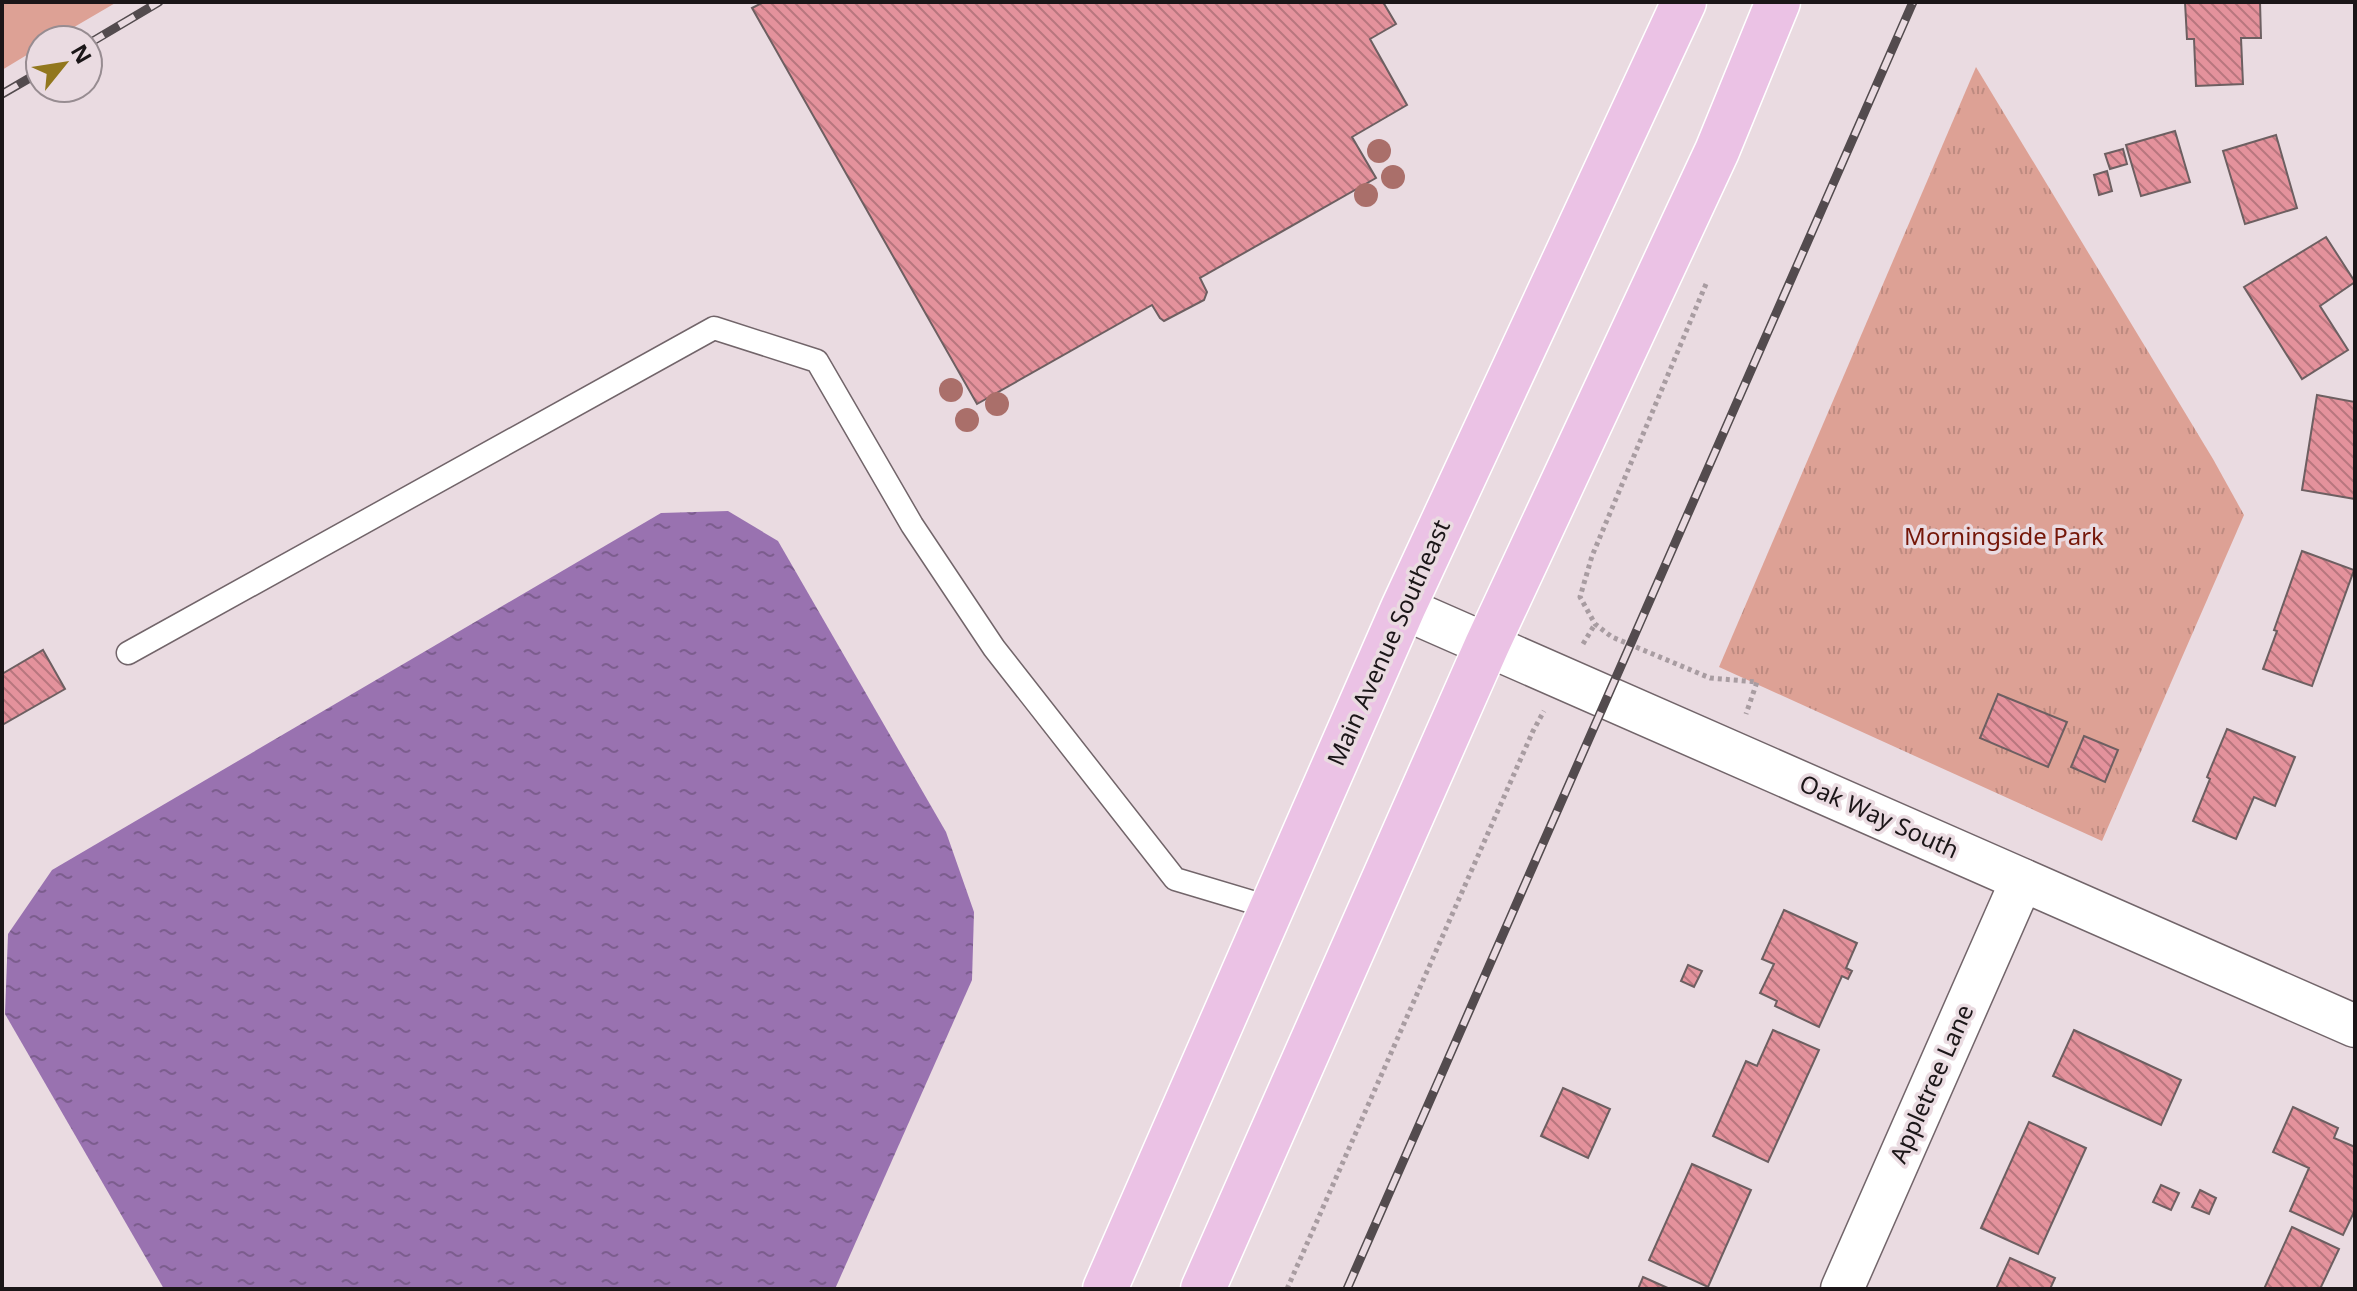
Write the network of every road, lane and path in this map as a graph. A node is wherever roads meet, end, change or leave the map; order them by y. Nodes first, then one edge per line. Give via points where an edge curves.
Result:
1 (1684, 2) edge
2 (1778, 2) edge
3 (1592, 556) dead end
4 (1403, 608) junction
5 (1487, 645) junction
6 (128, 653) dead end
7 (1757, 682) dead end
8 (1533, 731) dead end
9 (2022, 880) junction
10 (1272, 908) junction
11 (2355, 1026) edge
12 (1105, 1289) edge
13 (1203, 1289) edge
14 (1287, 1289) edge
15 (1842, 1289) edge

1 - 4 main road, Main Avenue Southeast
2 - 5 main road via 1717,151
3 - 7 path via 1580,597 1595,624 1612,637 1710,678
4 - 5 street, Oak Way South
4 - 10 main road, Main Avenue Southeast
5 - 9 street, Oak Way South
5 - 13 main road
6 - 10 lane via 714,328 817,361 912,525 994,648 1175,879
8 - 14 path
9 - 11 street, Oak Way South
9 - 15 street, Appletree Lane
10 - 12 main road, Main Avenue Southeast

